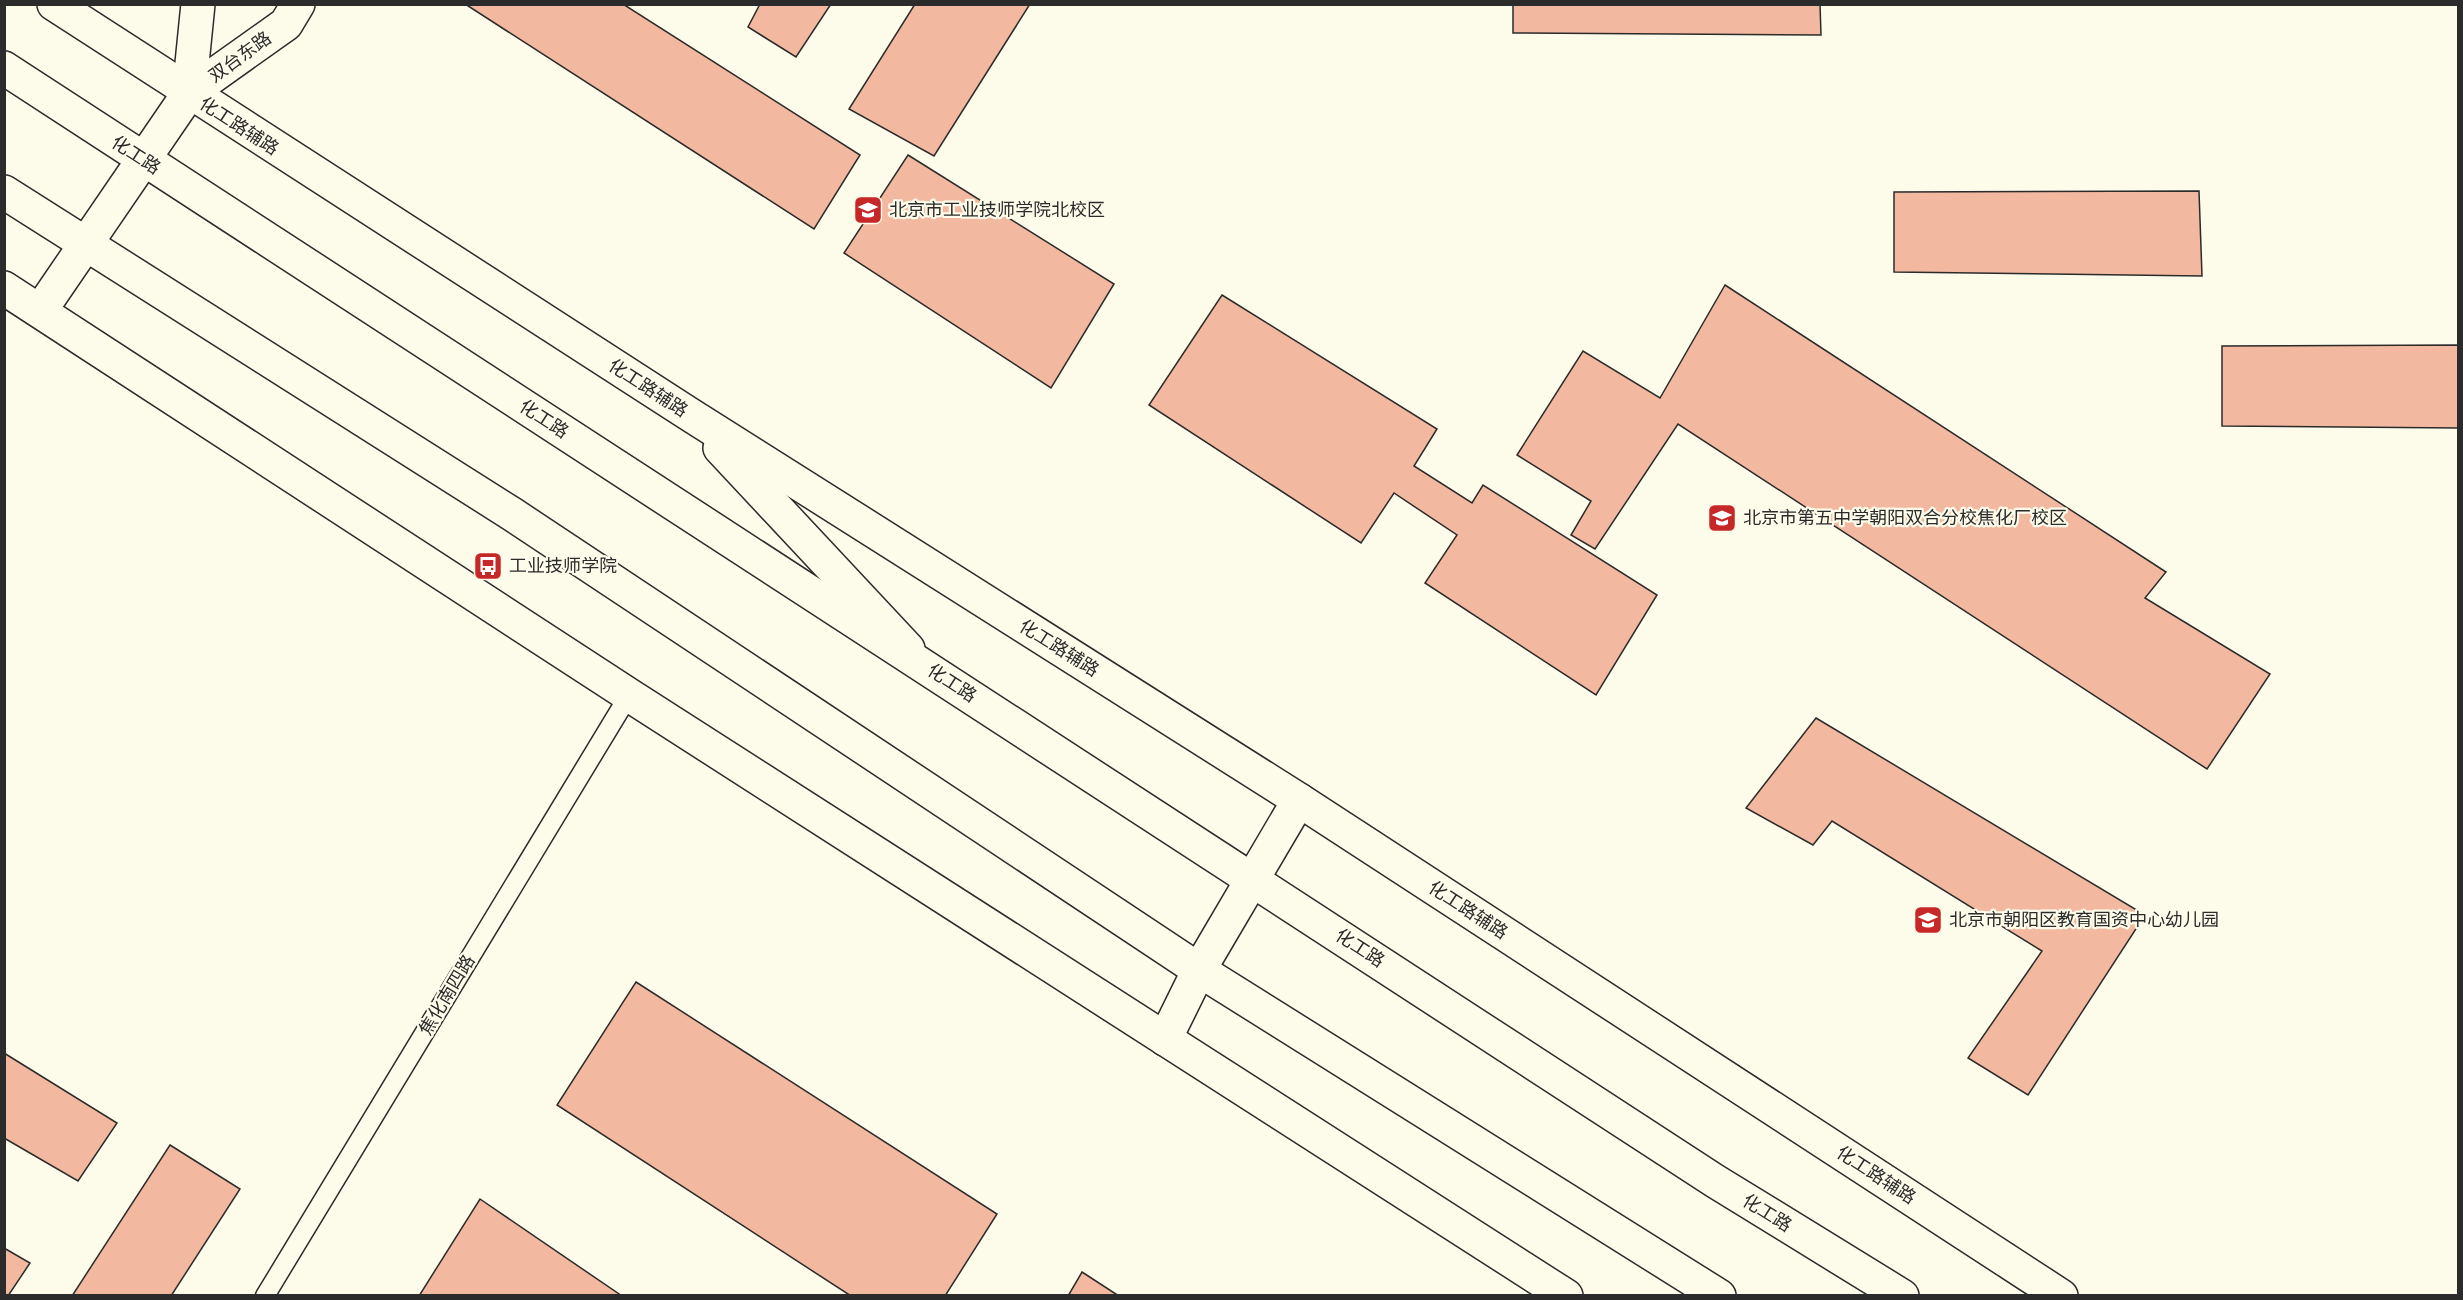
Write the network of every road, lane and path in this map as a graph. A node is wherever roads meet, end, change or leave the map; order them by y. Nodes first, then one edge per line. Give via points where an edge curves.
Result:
1 (54, 4) edge
2 (198, 4) edge
3 (298, 4) edge
4 (4, 68) edge
5 (189, 93) junction
6 (143, 160) junction
7 (4, 192) edge
8 (84, 243) junction
9 (4, 288) edge
10 (40, 311) junction
11 (689, 414) junction
12 (922, 664) junction
13 (629, 695) junction
14 (1299, 800) junction
15 (1251, 877) junction
16 (1199, 970) junction
17 (1165, 1039) junction
18 (1678, 1270) junction
19 (265, 1296) edge
20 (1566, 1296) edge
21 (1700, 1296) edge
22 (1719, 1296) edge
23 (1902, 1296) edge
24 (2061, 1296) edge

1 - 5 street, 化工路辅路
2 - 5 street, 双台东路
3 - 5 street, 双台东路 via 285,24
4 - 6 street, 化工路
5 - 6 street
5 - 11 street, 化工路辅路
6 - 8 street
6 - 12 street, 化工路
7 - 8 street
8 - 10 street
8 - 16 street via 512,514
9 - 10 street
10 - 13 street
11 - 12 street
11 - 14 street, 化工路辅路
12 - 15 street, 化工路
13 - 17 street
13 - 19 lane, 焦化南四路
14 - 15 street
14 - 24 street, 化工路辅路
15 - 16 street
15 - 23 street, 化工路 via 1715,1181
16 - 17 street
16 - 18 street
17 - 20 street
18 - 21 street
18 - 22 street

